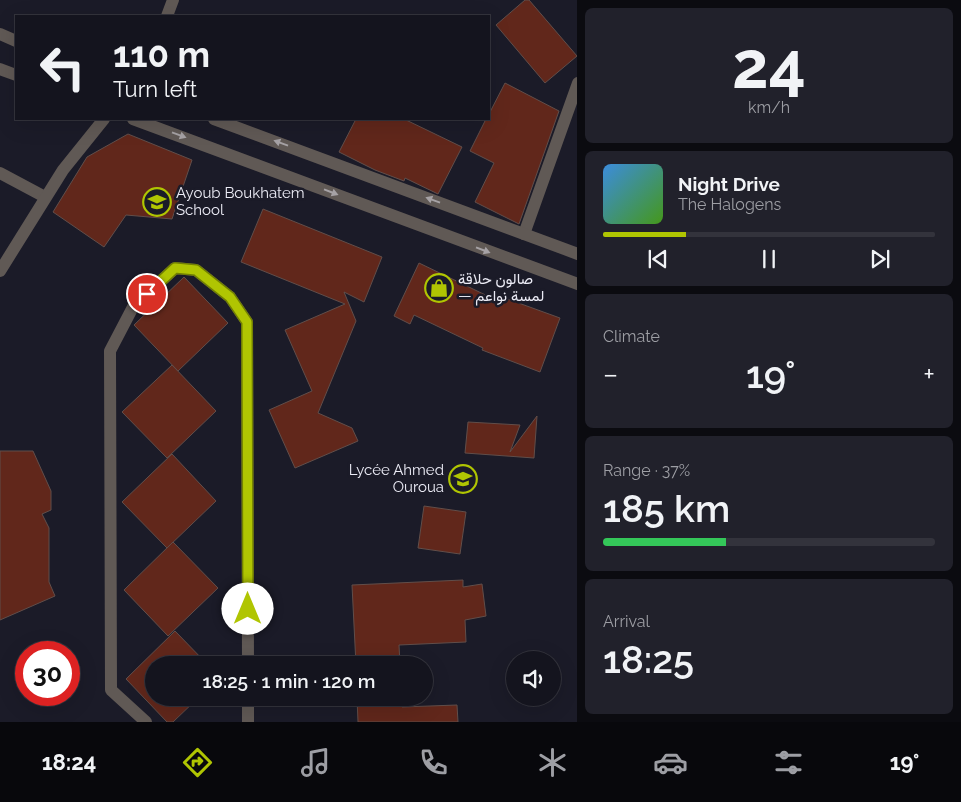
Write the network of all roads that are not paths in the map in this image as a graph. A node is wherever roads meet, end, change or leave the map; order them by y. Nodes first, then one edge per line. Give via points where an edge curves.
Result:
1 (173, 0) edge
2 (167, 15) edge
3 (0, 34) edge
4 (15, 41) edge
5 (0, 68) edge
6 (15, 75) edge
7 (577, 83) edge
8 (103, 120) edge
9 (136, 120) edge
10 (217, 120) edge
11 (0, 173) edge
12 (45, 198) junction
13 (524, 234) junction
14 (577, 254) edge
15 (0, 271) edge
16 (577, 284) edge
17 (248, 656) edge
18 (248, 706) edge
19 (146, 722) edge
20 (248, 722) edge

1 - 2 street
3 - 4 street
5 - 6 street
7 - 13 street
8 - 12 street
9 -> 16 street
13 -> 10 street
11 - 12 street
12 - 15 street
13 - 14 street
17 - 19 street via 247,322 230,297 196,270 175,268 133,307 110,351 111,690
18 - 20 street

